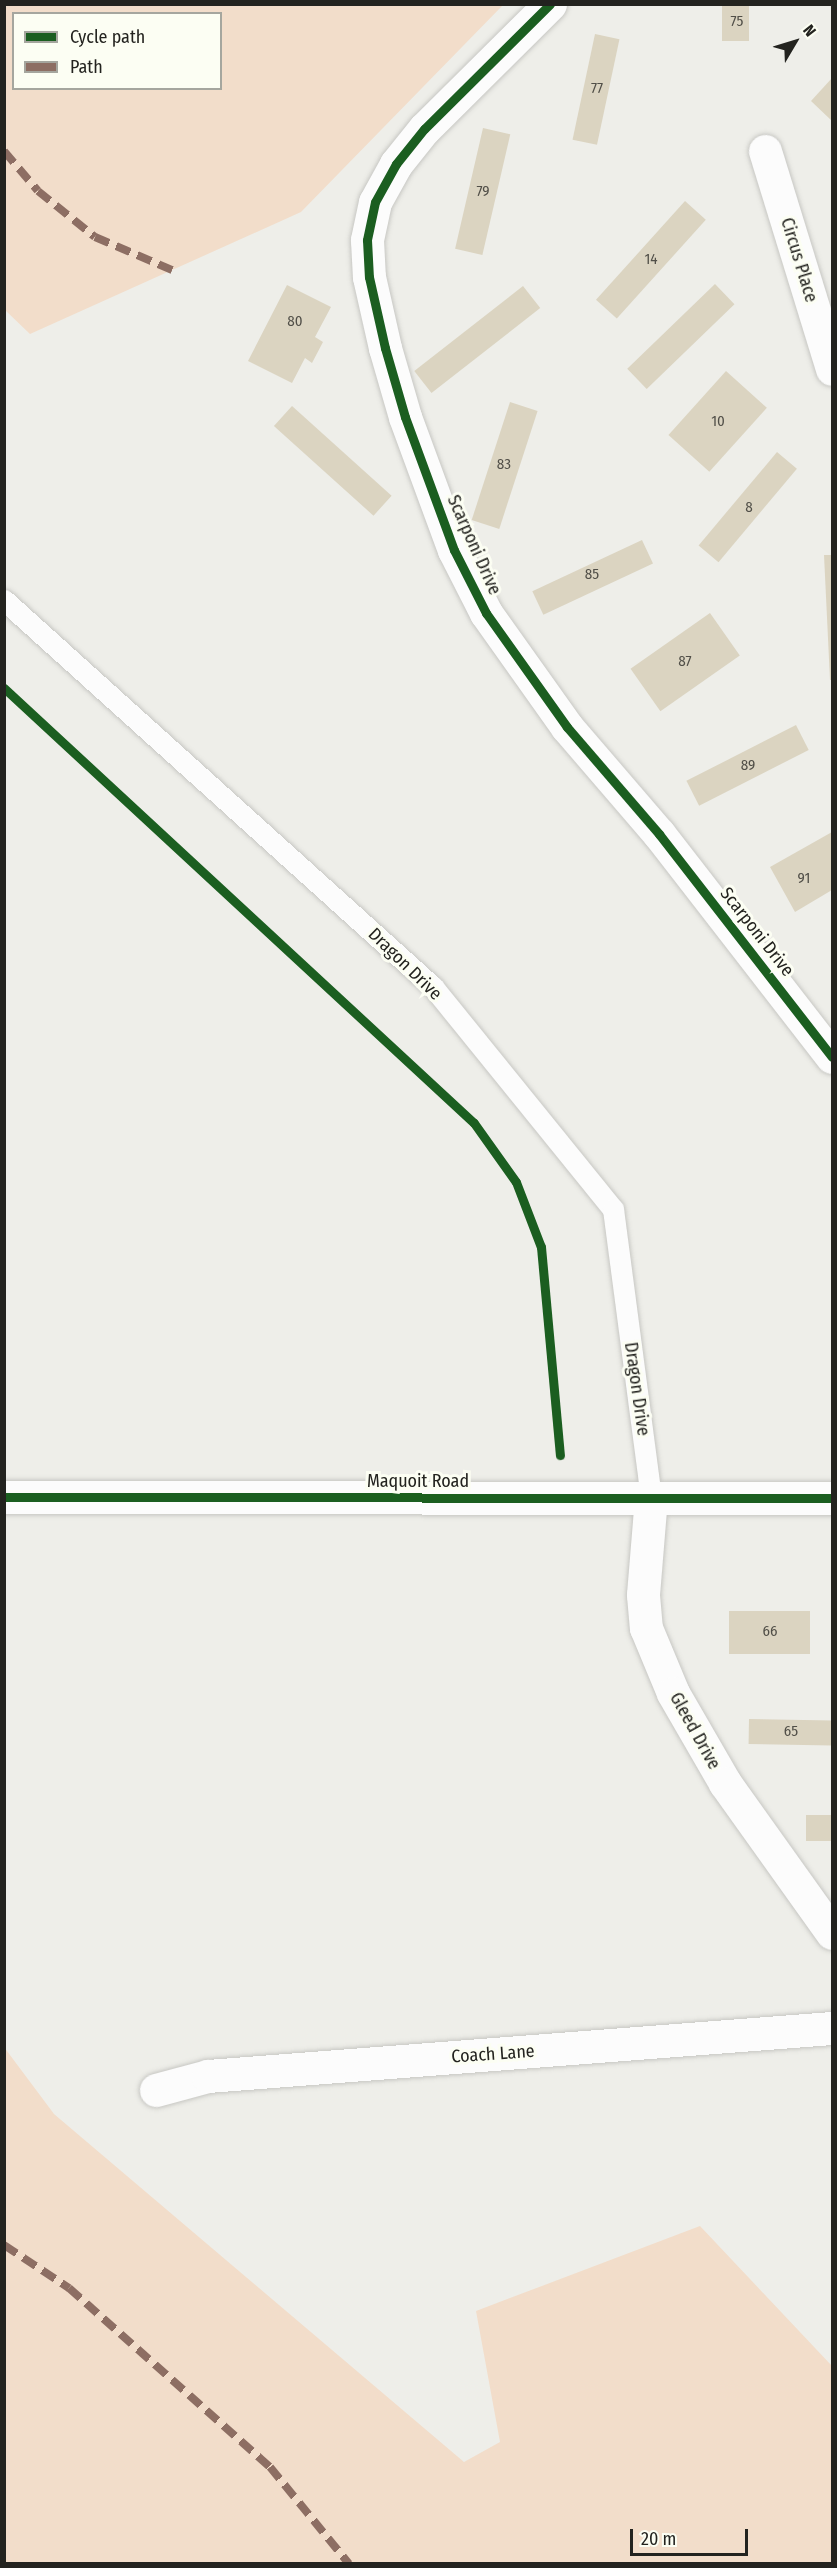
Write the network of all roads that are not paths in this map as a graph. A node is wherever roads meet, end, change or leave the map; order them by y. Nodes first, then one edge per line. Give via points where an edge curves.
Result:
1 (550, 4) edge
2 (765, 151) dead end
3 (832, 369) edge
4 (4, 600) edge
5 (832, 1057) edge
6 (4, 1497) edge
7 (651, 1497) junction
8 (832, 1498) edge
9 (832, 1933) edge
10 (832, 2028) edge
11 (156, 2090) dead end

1 - 5 street, Scarponi Drive via 423,129 396,164 375,202 367,240 369,278 385,348 405,417 454,550 486,613 567,727 658,834
2 - 3 street, Circus Place
4 - 7 lane, Dragon Drive via 433,987 613,1209
6 - 7 street, Maquoit Road
7 - 8 street, Maquoit Road
7 - 9 street, Gleed Drive via 643,1595 646,1628 668,1682 725,1783
10 - 11 street, Coach Lane via 208,2076

